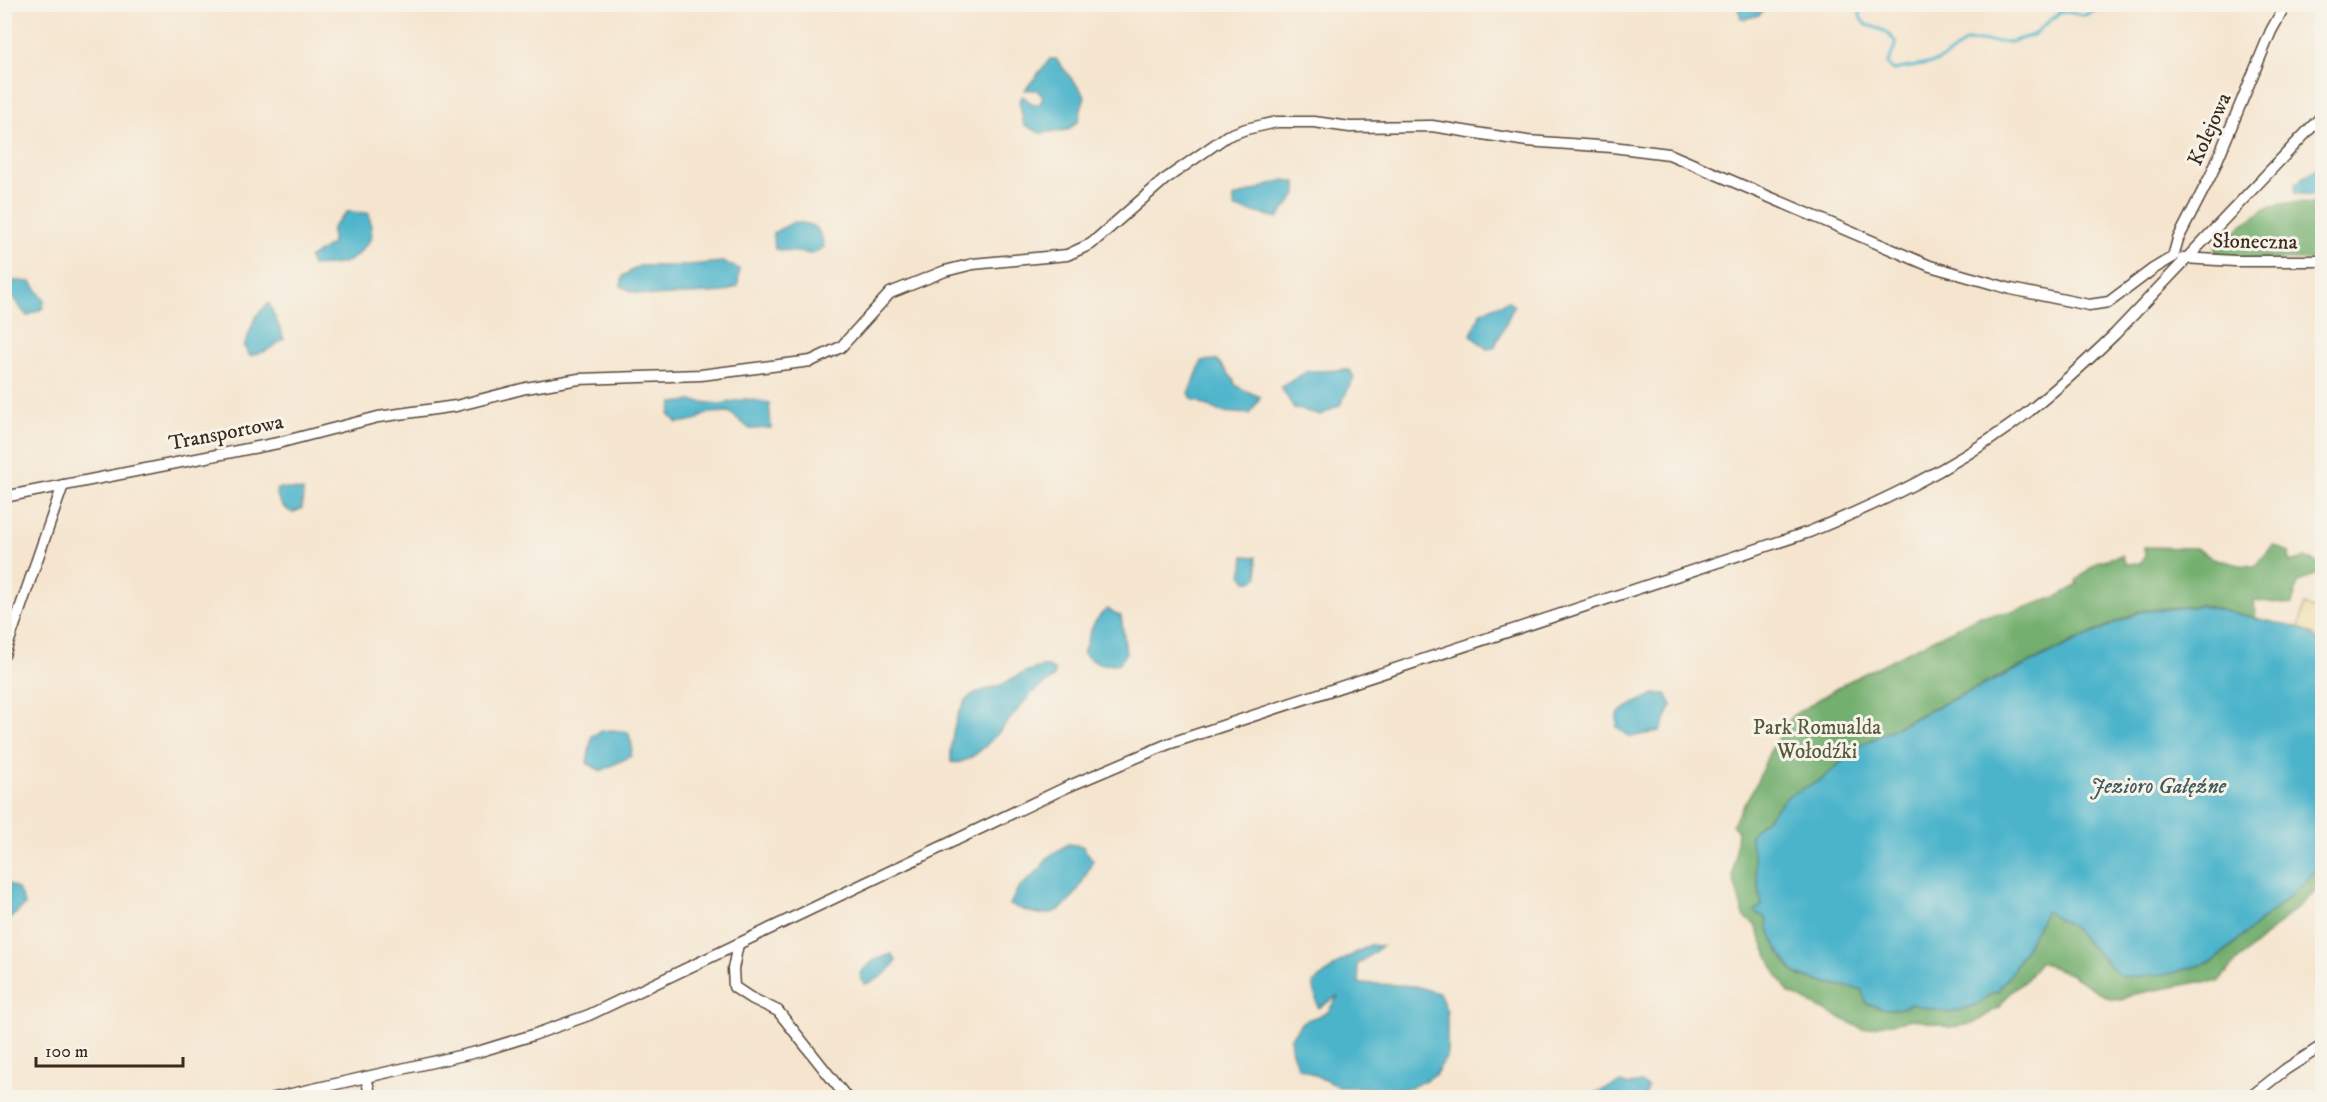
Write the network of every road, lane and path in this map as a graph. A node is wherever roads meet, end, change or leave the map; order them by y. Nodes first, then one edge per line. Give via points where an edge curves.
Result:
1 (2286, 4) edge
2 (2322, 116) edge
3 (2173, 257) junction
4 (2187, 258) junction
5 (2322, 261) edge
6 (63, 485) junction
7 (4, 497) edge
8 (4, 655) edge
9 (738, 944) junction
10 (2322, 1046) edge
11 (366, 1077) junction
12 (274, 1098) edge
13 (371, 1098) edge
14 (847, 1098) edge
15 (2249, 1098) edge

1 - 3 street, Kolejowa
2 - 4 street
3 - 4 street
3 - 6 street, Transportowa via 2109,302 2089,305 2011,289 1930,266 1669,154 1527,141 1432,126 1350,127 1277,122 1227,136 1164,180 1091,244 1067,255 973,264 890,293 840,347 811,361 701,375 579,379 378,417 278,443
4 - 5 street, Słoneczna
4 - 9 street via 2115,334 2011,424 1873,506 1809,532 1168,744 1067,787
6 - 7 street, Transportowa
6 - 8 street
9 - 11 street via 589,1015 481,1051
9 - 14 street via 734,987 778,1011
10 - 15 street
11 - 12 street
11 - 13 street

